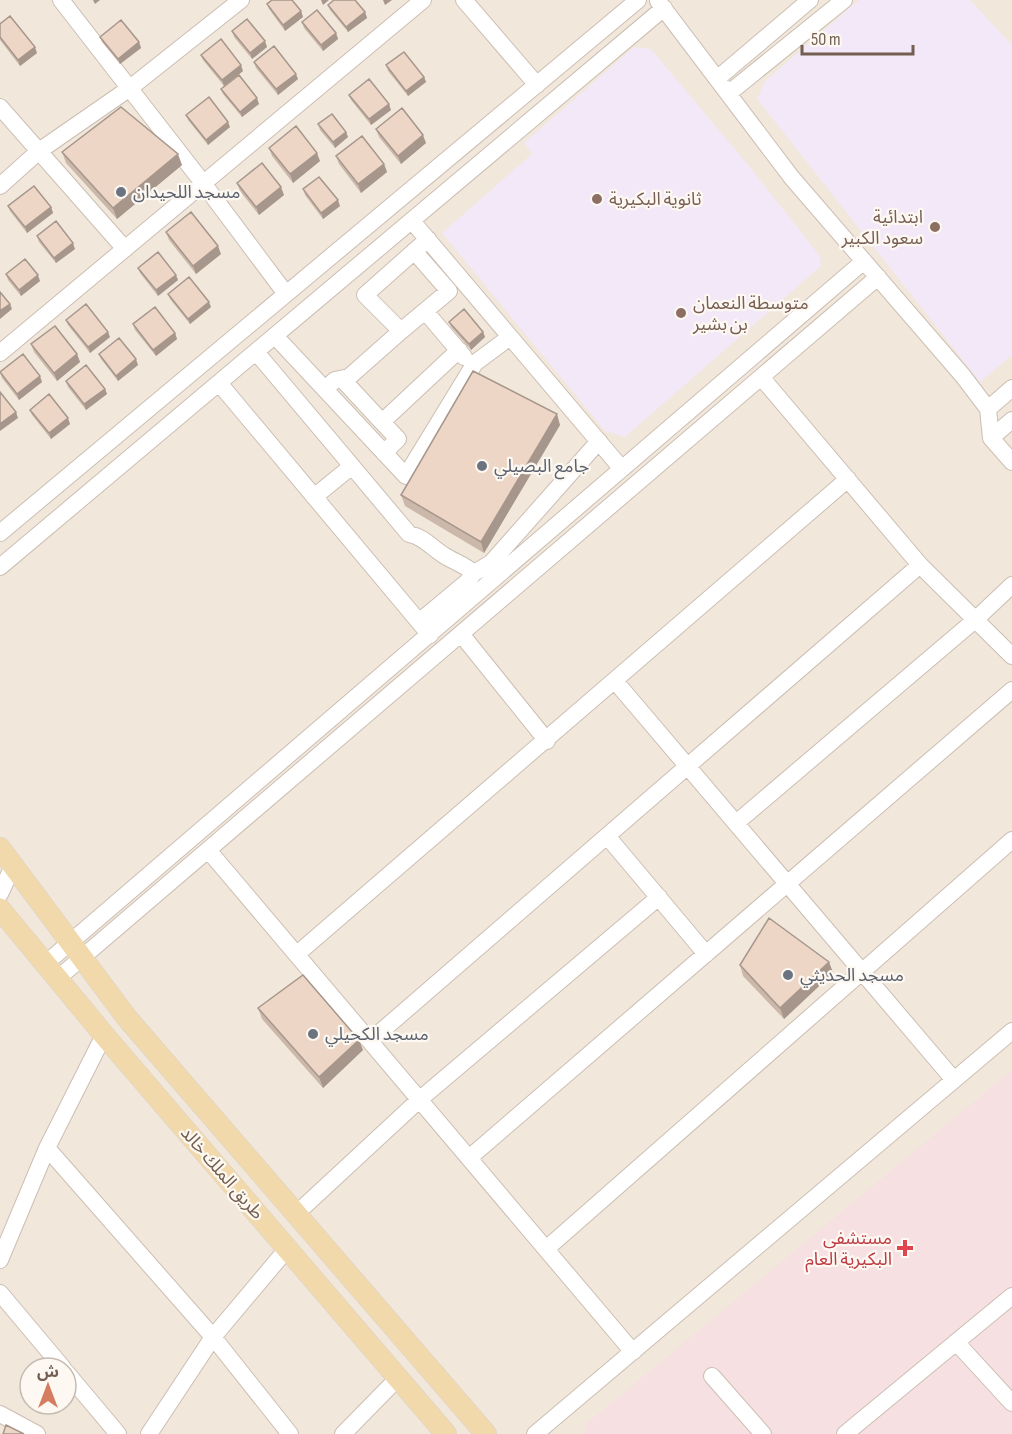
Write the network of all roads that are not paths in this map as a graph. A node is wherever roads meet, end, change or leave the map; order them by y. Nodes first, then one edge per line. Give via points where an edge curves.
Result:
1 (61, 0) edge
2 (242, 0) edge
3 (423, 0) edge
4 (464, 0) edge
5 (638, 0) edge
6 (810, 0) edge
7 (844, 0) edge
8 (661, 4) edge
9 (718, 78) junction
10 (537, 85) junction
11 (130, 88) junction
12 (729, 93) junction
13 (0, 106) edge
14 (39, 151) junction
15 (203, 183) junction
16 (0, 186) edge
17 (412, 220) junction
18 (428, 239) junction
19 (125, 249) junction
20 (414, 251) junction
21 (864, 261) junction
22 (878, 277) junction
23 (286, 294) junction
24 (268, 308) junction
25 (425, 311) junction
26 (280, 331) junction
27 (400, 332) junction
28 (510, 337) junction
29 (459, 350) junction
30 (256, 352) junction
31 (0, 353) edge
32 (473, 367) junction
33 (760, 377) junction
34 (342, 379) junction
35 (219, 383) junction
36 (1012, 388) edge
37 (325, 389) junction
38 (988, 409) junction
39 (1012, 420) edge
40 (382, 422) junction
41 (991, 438) junction
42 (599, 441) junction
43 (384, 453) junction
44 (1012, 462) edge
45 (352, 466) junction
46 (622, 469) junction
47 (848, 480) junction
48 (314, 497) junction
49 (0, 533) edge
50 (542, 538) junction
51 (555, 553) junction
52 (920, 565) junction
53 (0, 567) edge
54 (474, 573) junction
55 (1012, 585) edge
56 (975, 620) junction
57 (424, 628) junction
58 (461, 634) junction
59 (1012, 656) edge
60 (615, 681) junction
61 (1012, 690) edge
62 (547, 741) junction
63 (687, 766) junction
64 (735, 823) junction
65 (607, 836) junction
66 (1012, 840) edge
67 (0, 848) edge
68 (208, 850) junction
69 (13, 866) junction
70 (787, 884) junction
71 (0, 894) edge
72 (659, 897) junction
73 (0, 909) edge
74 (77, 951) junction
75 (297, 954) junction
76 (706, 954) junction
77 (51, 971) junction
78 (862, 972) junction
79 (1012, 1031) edge
80 (104, 1035) junction
81 (370, 1041) junction
82 (954, 1080) junction
83 (419, 1100) junction
84 (47, 1148) junction
85 (469, 1158) junction
86 (296, 1214) junction
87 (287, 1249) junction
88 (546, 1249) junction
89 (0, 1260) edge
90 (0, 1293) edge
91 (1012, 1296) edge
92 (213, 1337) junction
93 (956, 1342) junction
94 (633, 1352) junction
95 (53, 1356) edge
96 (712, 1376) dead end
97 (398, 1378) junction
98 (78, 1386) edge
99 (1012, 1403) edge
100 (0, 1415) edge
101 (37, 1434) edge
102 (118, 1434) edge
103 (149, 1434) edge
104 (290, 1434) edge
105 (343, 1434) edge
106 (446, 1434) edge
107 (486, 1434) edge
108 (535, 1434) edge
109 (763, 1434) edge
110 (845, 1434) edge

1 - 11 street
2 - 11 street
3 - 15 street
4 - 10 street
5 - 10 street
6 - 9 street
7 - 12 street
8 - 9 street
8 - 17 street
9 - 12 street
10 - 23 street
11 - 14 street
11 - 15 street
12 - 21 street via 792,178
13 - 14 street
14 - 16 street
14 - 19 street
15 - 19 street
15 - 23 street
17 - 18 street
17 - 26 street
18 - 20 street
18 - 28 street
19 - 31 street
20 - 25 street via 449,291
20 - 27 street via 365,295
21 - 22 street
21 - 46 street
22 - 33 street
22 - 38 street
23 - 24 street
24 - 26 street
24 - 49 street
25 - 27 street
25 - 29 street
26 - 30 street
26 - 37 street
27 - 34 street
28 - 32 street
28 - 42 street
29 - 32 street
29 - 40 street
30 - 35 street
30 - 45 street
32 - 43 street via 406,476
33 - 47 street
33 - 51 street
34 - 37 street
34 - 40 street
35 - 48 street
35 - 53 street
36 - 38 street
37 - 43 street
38 - 41 street
39 - 41 street
40 - 43 street via 398,439
41 - 44 street
42 - 46 street
42 - 54 street via 491,563
45 - 48 street
45 - 54 street via 409,534 420,537
46 - 50 street
47 - 52 street
47 - 60 street
48 - 57 street
50 - 51 street
50 - 57 street
51 - 58 street
52 - 56 street
52 - 63 street
54 - 57 street
55 - 56 street
56 - 59 street
56 - 64 street
57 - 74 street
58 - 62 street
58 - 68 street
60 - 62 street
60 - 63 street
61 - 70 street
62 - 75 street
63 - 64 street
63 - 65 street
64 - 70 street
65 - 72 street
65 - 81 street
66 - 78 street
67 - 69 main road
68 - 74 street
68 - 75 street
69 - 71 street
69 - 74 main road
70 - 76 street
70 - 78 street
72 - 76 street
72 - 83 street
73 - 77 main road, طريق الملك خالد
74 - 77 street
74 - 86 main road via 127,1018
75 - 81 street
76 - 85 street
77 - 80 main road, طريق الملك خالد
78 - 82 street
78 - 88 street
79 - 82 street
80 - 84 street
80 - 87 main road, طريق الملك خالد
81 - 83 street
82 - 94 street
83 - 85 street
83 - 86 street
84 - 89 street
84 - 92 street
85 - 88 street
86 - 107 main road
87 - 92 street
87 - 97 main road, طريق الملك خالد
88 - 94 street
90 - 95 street
91 - 93 street
92 - 103 street
92 - 104 street
93 - 99 street
93 - 110 street
94 - 108 street
96 - 109 street
97 - 105 street
97 - 106 main road, طريق الملك خالد
98 - 102 street
100 - 101 street

